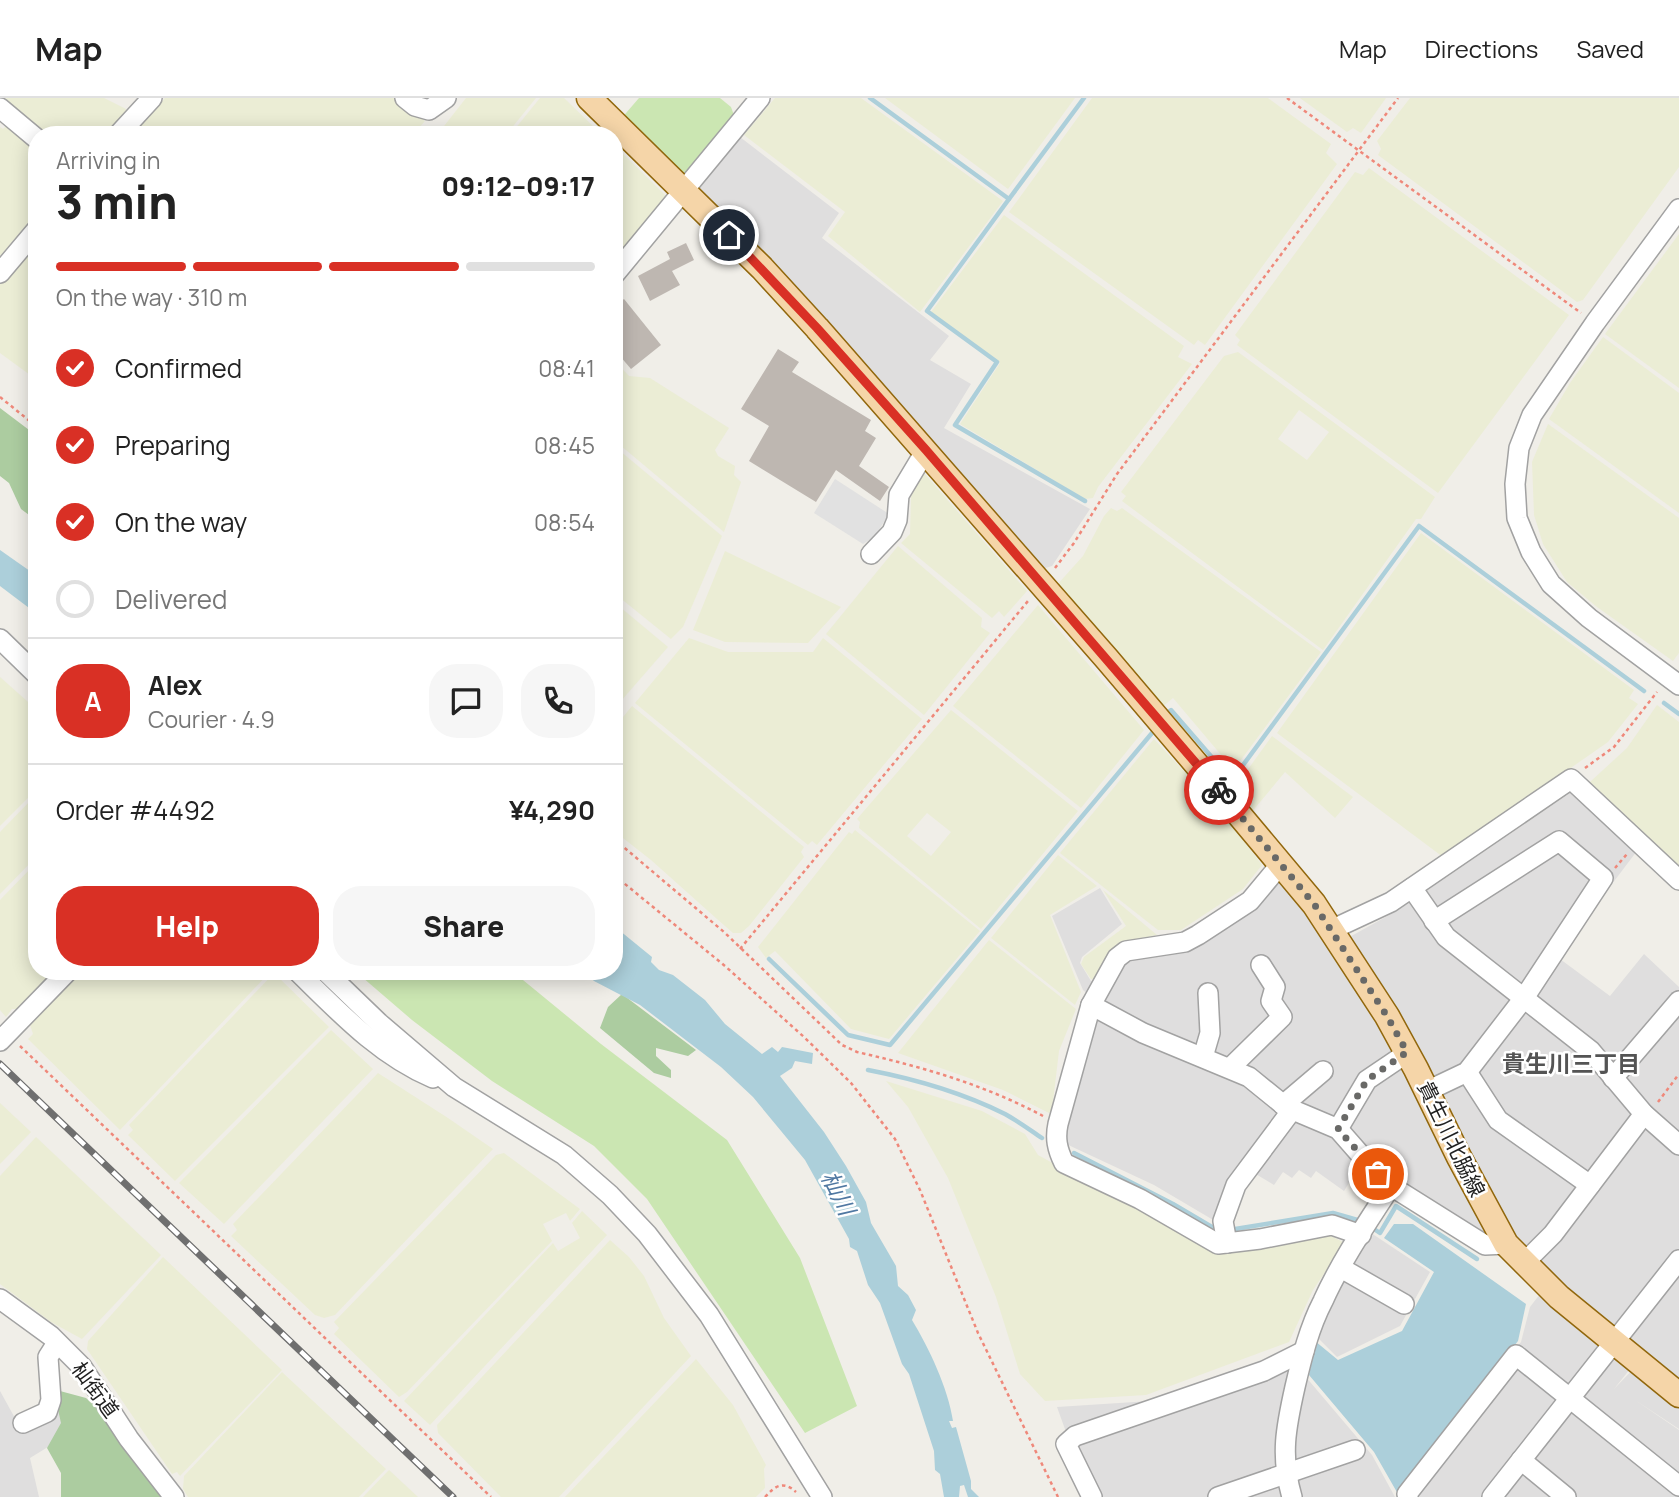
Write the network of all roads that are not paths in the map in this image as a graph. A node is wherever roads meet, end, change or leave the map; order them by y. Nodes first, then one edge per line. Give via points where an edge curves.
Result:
1 (152, 98) edge
2 (405, 98) edge
3 (446, 98) edge
4 (589, 98) edge
5 (760, 98) edge
6 (0, 108) edge
7 (126, 126) edge
8 (618, 126) edge
9 (28, 131) edge
10 (623, 131) edge
11 (684, 191) junction
12 (1679, 209) edge
13 (28, 240) edge
14 (623, 264) edge
15 (0, 273) edge
16 (926, 450) junction
17 (871, 554) dead end
18 (0, 639) edge
19 (28, 666) edge
20 (1674, 682) edge
21 (1280, 865) junction
22 (1679, 880) edge
23 (1412, 888) junction
24 (1434, 921) junction
25 (1331, 930) junction
26 (1261, 965) dead end
27 (59, 980) edge
28 (306, 980) edge
29 (334, 980) edge
30 (1208, 993) dead end
31 (1524, 998) junction
32 (1679, 1001) edge
33 (1090, 1005) junction
34 (1672, 1022) edge
35 (4, 1038) edge
36 (1407, 1052) junction
37 (1203, 1057) junction
38 (1230, 1068) junction
39 (1323, 1071) dead end
40 (1467, 1072) junction
41 (1613, 1078) junction
42 (454, 1087) junction
43 (1427, 1091) junction
44 (1287, 1107) junction
45 (1644, 1114) junction
46 (1338, 1129) junction
47 (1679, 1145) edge
48 (1590, 1185) junction
49 (1391, 1186) junction
50 (1364, 1228) junction
51 (1227, 1243) junction
52 (1507, 1244) junction
53 (1679, 1260) edge
54 (1524, 1264) junction
55 (1341, 1268) junction
56 (0, 1299) edge
57 (1404, 1304) dead end
58 (57, 1343) junction
59 (1615, 1344) junction
60 (1304, 1351) junction
61 (1679, 1395) edge
62 (1571, 1399) junction
63 (23, 1423) dead end
64 (1355, 1450) dead end
65 (1521, 1460) junction
66 (1285, 1474) junction
67 (1679, 1486) edge
68 (174, 1497) edge
69 (822, 1497) edge
70 (1092, 1497) edge
71 (1218, 1497) edge
72 (1292, 1497) edge
73 (1409, 1497) edge
74 (1492, 1497) edge
75 (1566, 1497) edge

1 - 7 street
2 - 3 street via 429,110
4 - 8 main road, 貴生川北脇線
5 - 11 street
6 - 9 street
10 - 11 main road, 貴生川北脇線
11 - 14 street
11 - 16 main road, 貴生川北脇線 via 771,278
12 - 20 street via 1532,415 1519,448 1516,484 1517,519 1551,584
13 - 15 street
16 - 17 street via 899,495 892,532
16 - 21 main road, 貴生川北脇線
18 - 19 street
21 - 25 main road, 貴生川北脇線
21 - 33 street via 1250,901 1198,935 1185,942 1126,951 1117,958
22 - 23 street via 1571,779
23 - 24 street
23 - 25 street
24 - 31 street via 1446,937
24 - 31 street via 1559,841 1603,878
25 - 36 main road, 貴生川北脇線
26 - 38 street via 1275,987 1271,1001 1282,1017
27 - 35 street
28 - 42 street via 360,1033 412,1069
29 - 42 street
30 - 37 street via 1210,1033
31 - 40 street
31 - 41 street via 1591,1051
32 - 34 street
33 - 37 street
33 - 51 street via 1056,1135 1063,1163 1140,1199 1218,1244
34 - 41 street
36 - 43 main road, 貴生川北脇線
36 - 46 street via 1367,1080
37 - 38 street
38 - 44 street
39 - 44 street
40 - 43 street
40 - 48 street via 1498,1120
41 - 45 street
42 - 69 street via 564,1154 647,1234 709,1315
43 - 52 main road, 貴生川北脇線
44 - 46 street
44 - 51 street via 1236,1185 1223,1221
45 - 47 street
45 - 48 street
46 - 49 street
48 - 54 street
49 - 50 street
49 - 52 street via 1485,1245
50 - 51 street via 1332,1225
50 - 55 street
52 - 54 main road, 貴生川北脇線
53 - 59 street
54 - 59 main road, 貴生川北脇線
55 - 57 street
55 - 60 street via 1322,1302
56 - 58 street, 杣街道
58 - 63 street via 48,1357 51,1400 47,1412
58 - 68 street, 杣街道 via 82,1367
59 - 61 main road, 貴生川北脇線
59 - 62 street
60 - 66 street via 1285,1430
60 - 70 street via 1264,1371 1075,1436 1066,1444
62 - 65 street
62 - 67 street
62 - 73 street via 1516,1355
64 - 66 street
65 - 74 street
65 - 75 street
66 - 71 street
66 - 72 street

